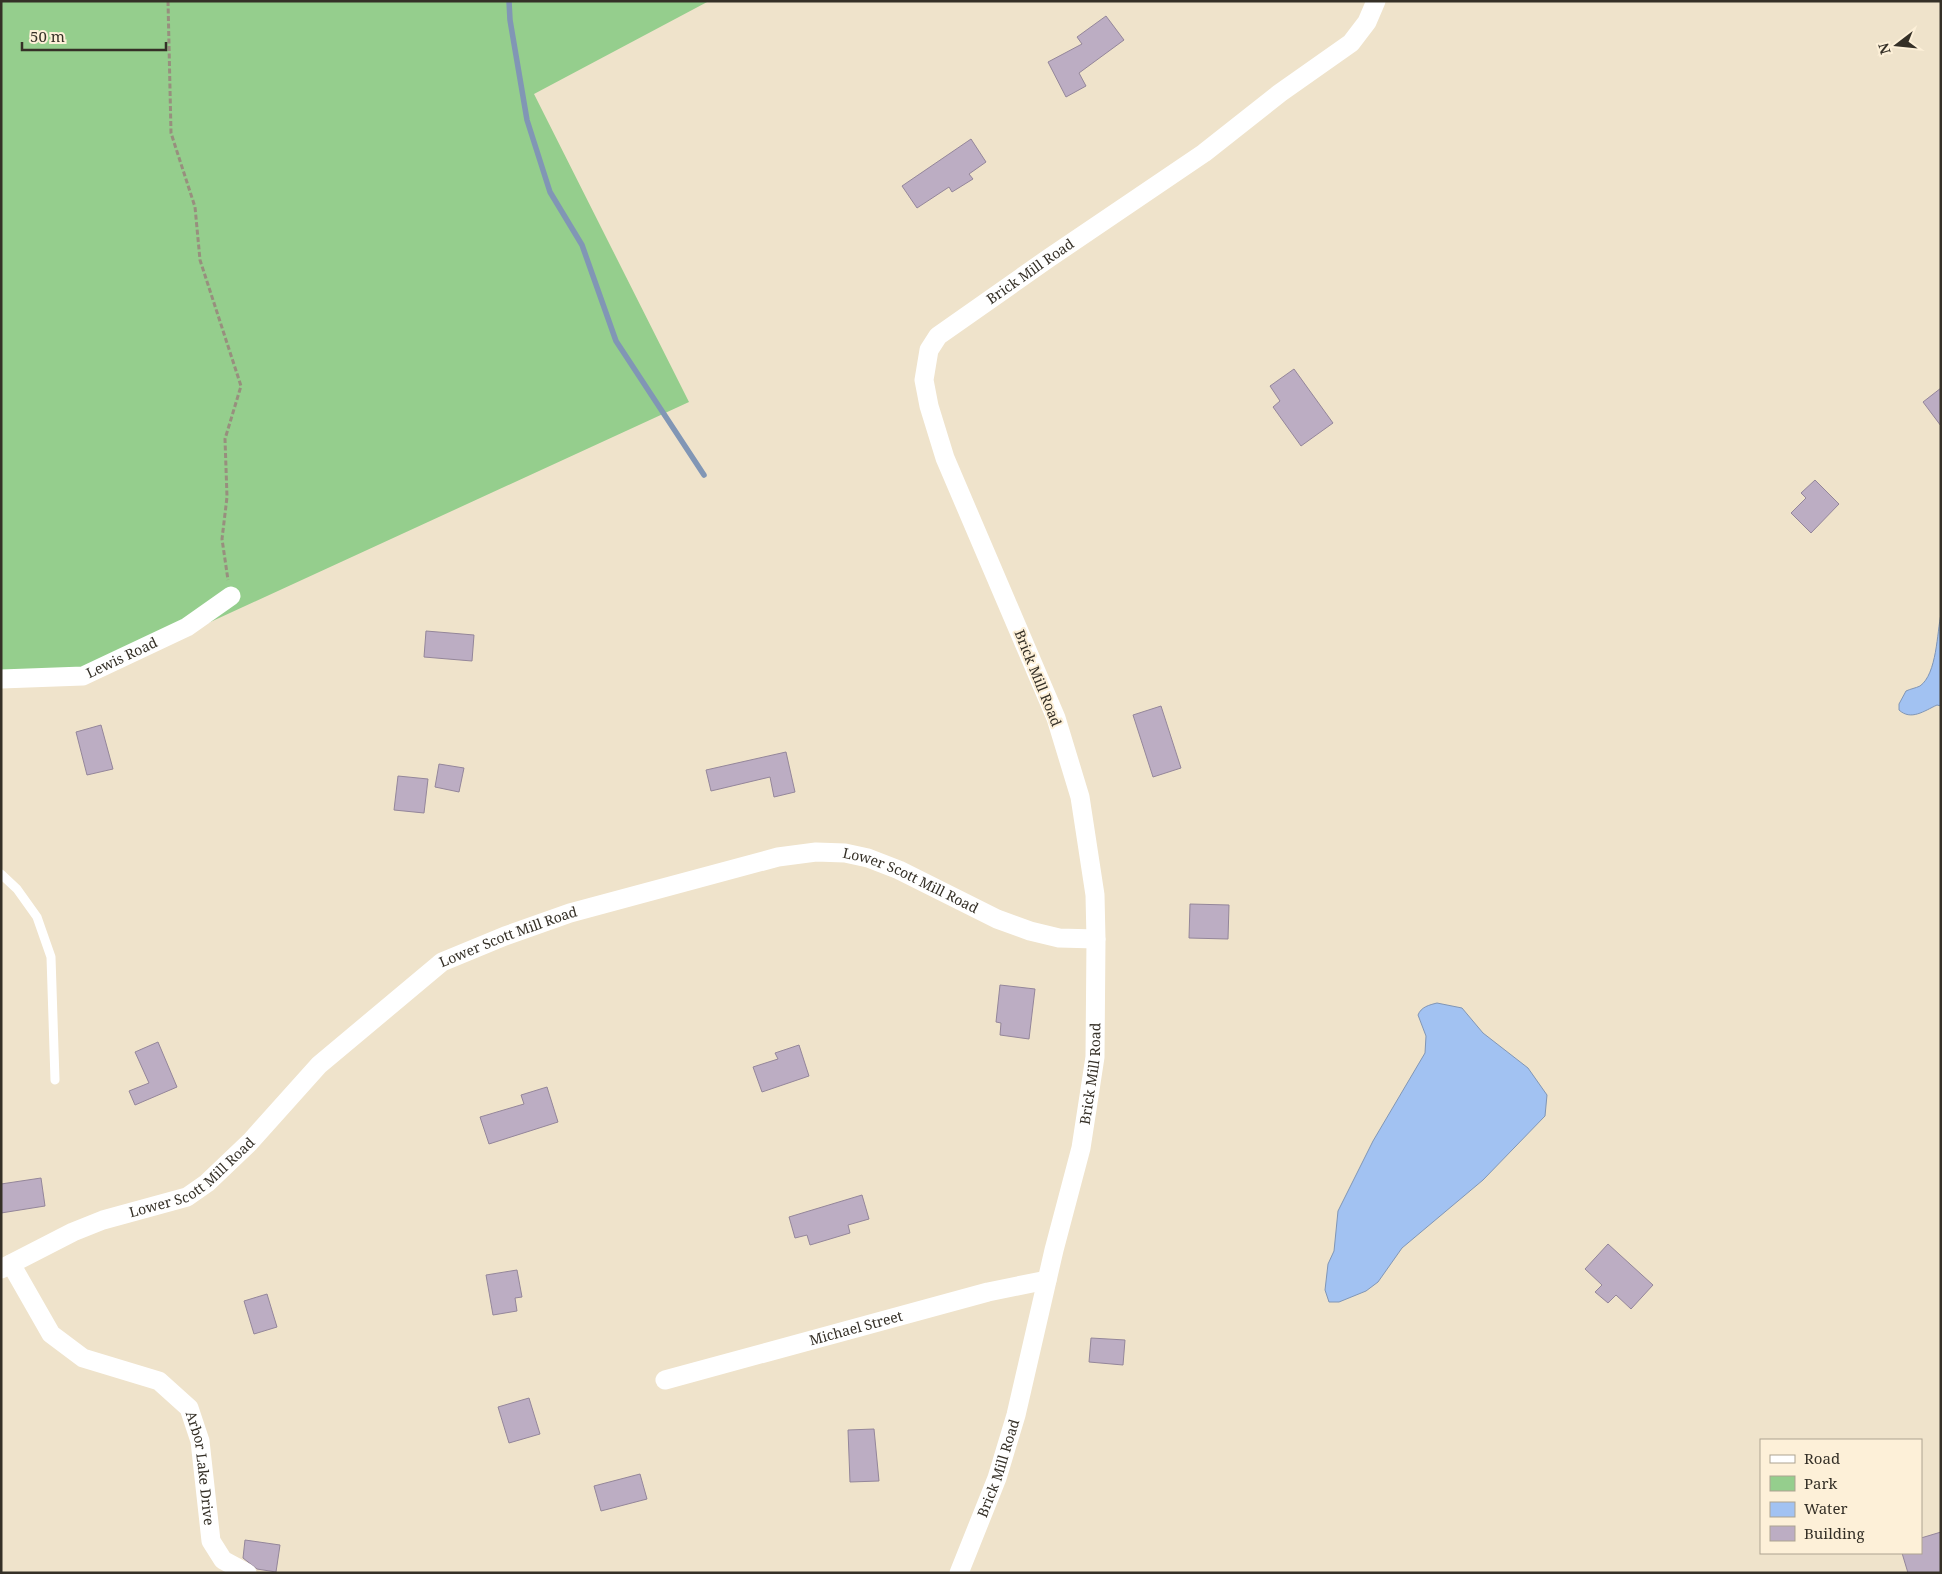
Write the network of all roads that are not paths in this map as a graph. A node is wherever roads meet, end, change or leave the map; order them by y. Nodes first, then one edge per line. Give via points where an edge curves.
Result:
1 (1376, 1) edge
2 (231, 596) road end
3 (1, 680) edge
4 (1, 874) edge
5 (1096, 938) junction
6 (56, 1080) dead end
7 (6, 1266) edge
8 (1047, 1280) junction
9 (665, 1380) dead end
10 (247, 1573) edge
11 (959, 1573) edge

1 - 5 street, Brick Mill Road via 1367,22 1351,43 1280,93 1204,153 938,336 929,350 924,380 945,458 1056,718 1080,797 1095,895
2 - 3 street, Lewis Road via 187,627 82,676
4 - 6 lane via 17,888 37,917 52,957
5 - 7 street, Lower Scott Mill Road via 1059,938 1030,931 997,919 868,858 816,852 778,857 570,913 442,962 318,1065 250,1142 207,1183 187,1197 103,1220
5 - 8 street, Brick Mill Road via 1095,1057 1081,1148
7 - 10 street, Arbor Lake Drive via 51,1334 83,1358 159,1381 189,1408 200,1441 211,1541 223,1560
8 - 9 street, Michael Street via 988,1292
8 - 11 street, Brick Mill Road via 1016,1415

